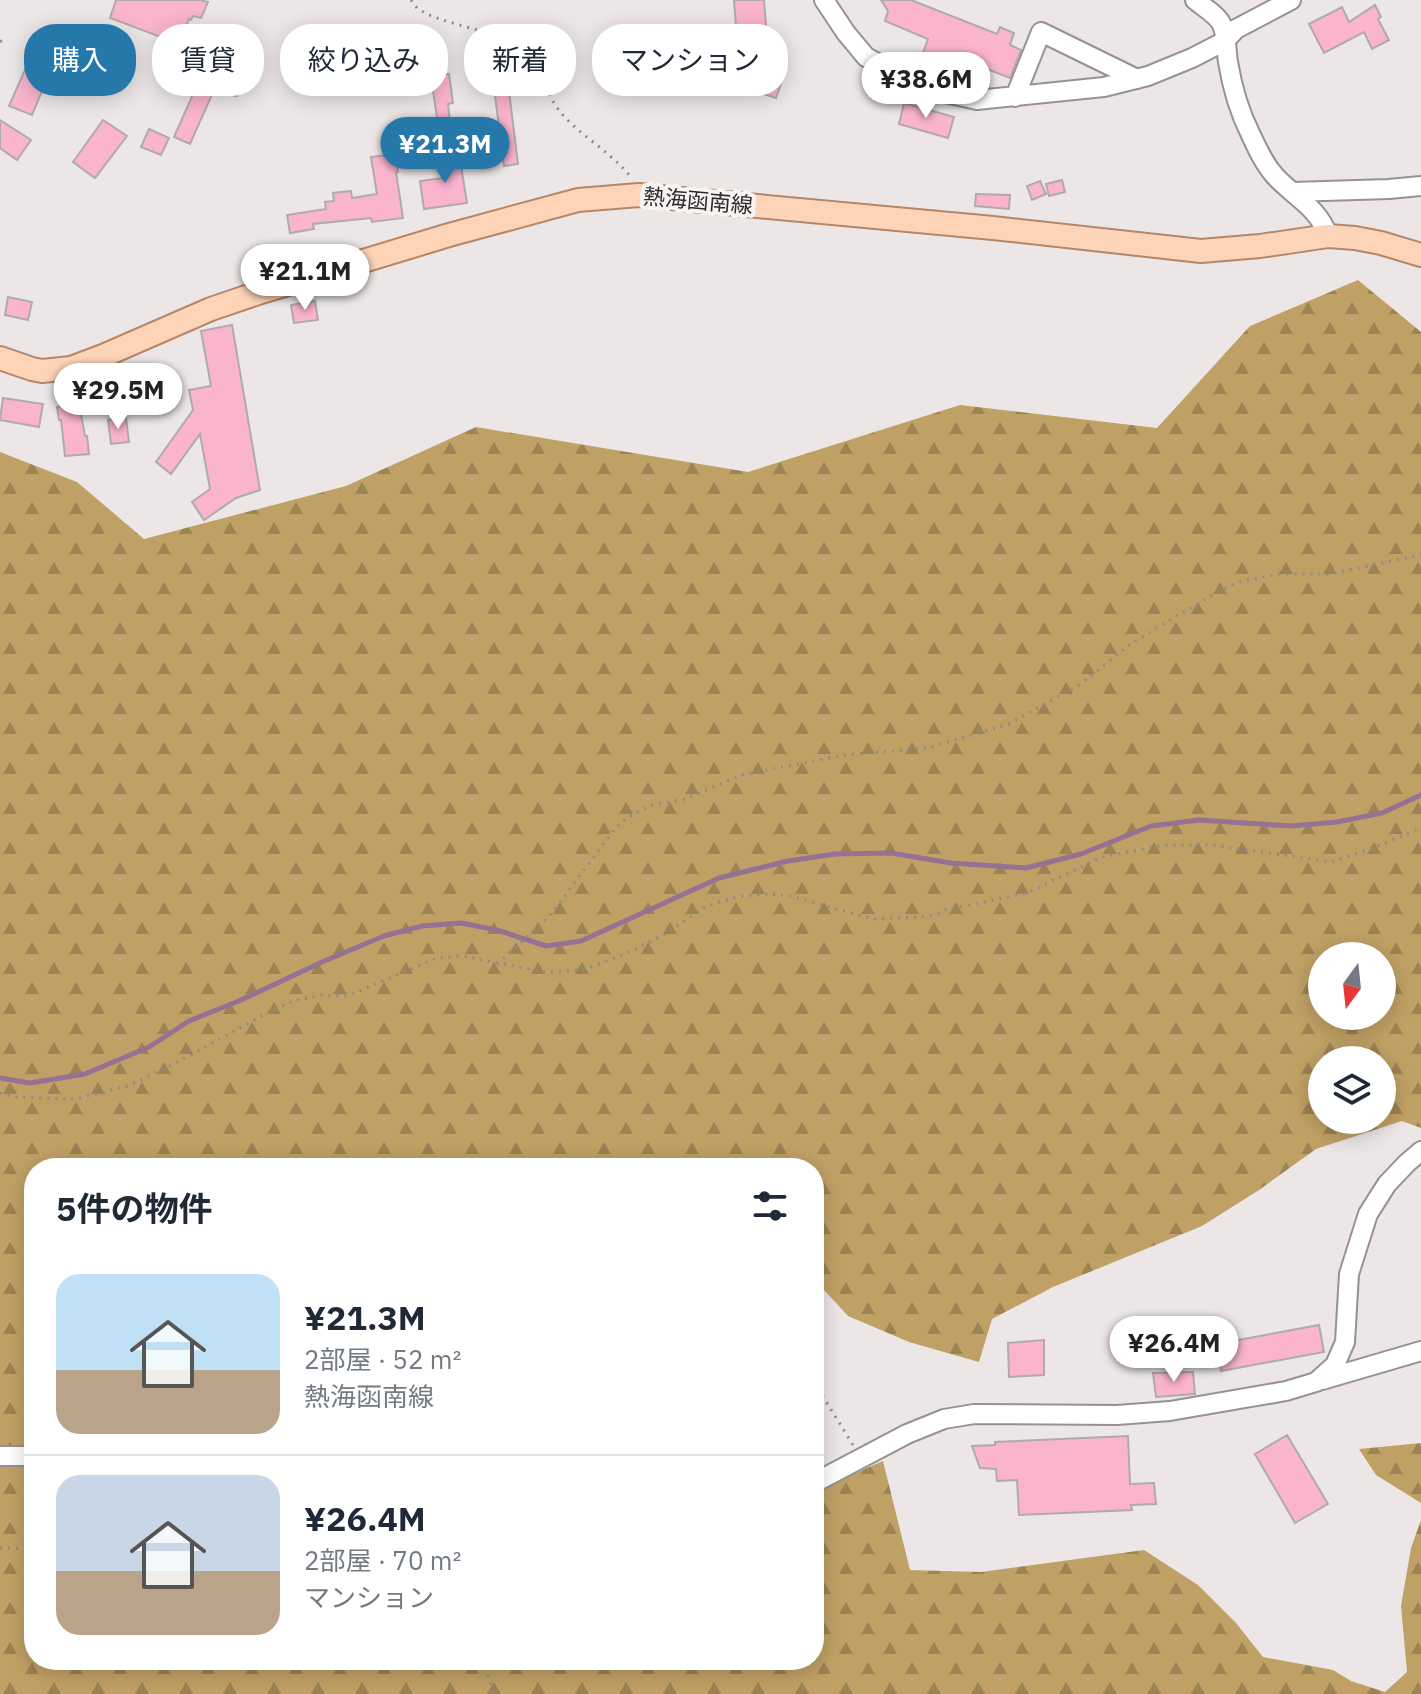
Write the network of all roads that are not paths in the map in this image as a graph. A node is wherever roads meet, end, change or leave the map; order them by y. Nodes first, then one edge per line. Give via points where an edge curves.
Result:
1 (824, 0) edge
2 (1195, 0) edge
3 (1291, 0) edge
4 (1225, 41) junction
5 (1137, 79) junction
6 (1015, 97) junction
7 (1421, 186) edge
8 (1292, 192) junction
9 (1328, 236) junction
10 (1421, 255) edge
11 (0, 358) edge
12 (1421, 1151) edge
13 (1421, 1351) edge
14 (1316, 1382) junction
15 (0, 1456) edge
16 (24, 1456) edge
17 (824, 1478) edge

1 - 6 street via 858,48 878,65 957,96
2 - 4 street via 1218,19
3 - 4 street via 1236,29
4 - 5 street
4 - 8 street via 1243,119 1270,171
5 - 6 street
5 - 6 street via 1041,32
7 - 8 street
8 - 9 street via 1312,209
9 - 10 main road, 熱海函南線
9 - 11 main road, 熱海函南線 via 1201,251 639,195 578,200 211,309 71,368 42,371
12 - 14 street via 1387,1184 1368,1214 1349,1274 1345,1342 1335,1365
13 - 14 street
14 - 17 street via 1170,1411 944,1419
15 - 16 street

